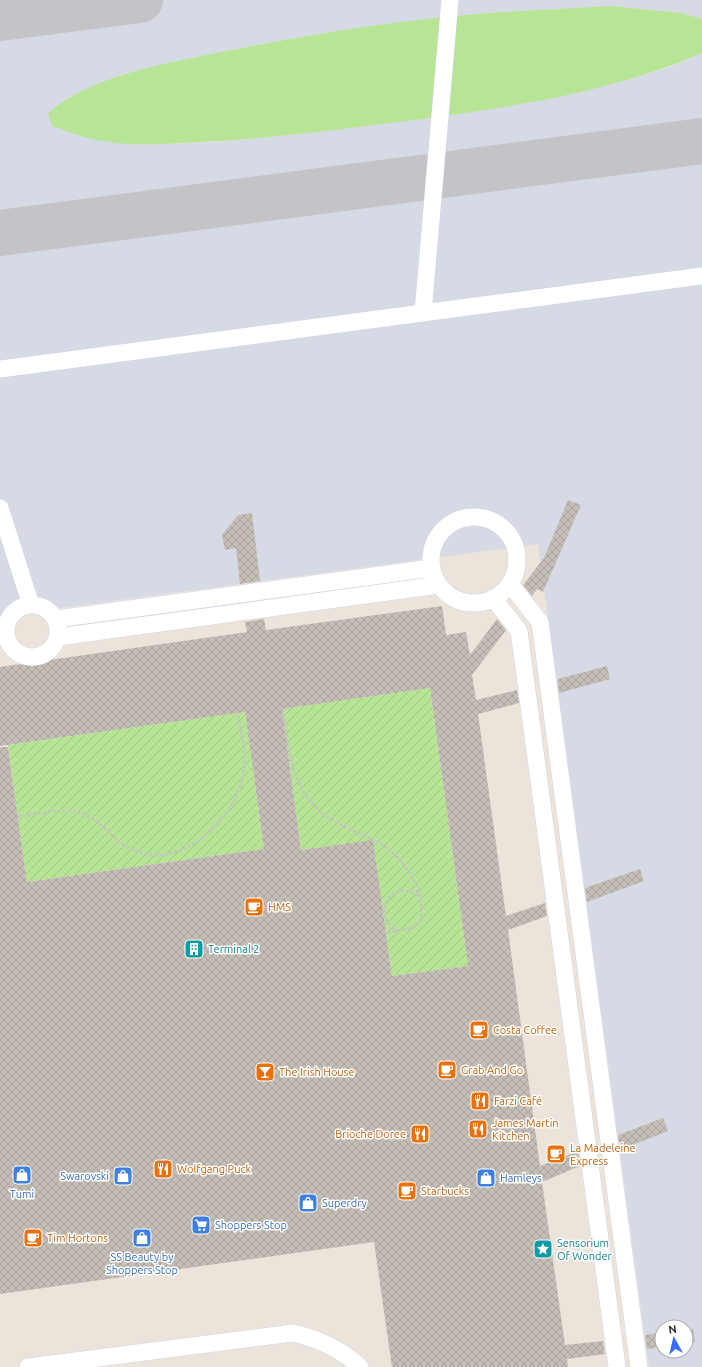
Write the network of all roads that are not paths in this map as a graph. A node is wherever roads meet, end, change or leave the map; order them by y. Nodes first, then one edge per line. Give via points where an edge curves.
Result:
1 (450, 0) edge
2 (702, 276) edge
3 (423, 313) junction
4 (0, 369) edge
5 (0, 508) edge
6 (432, 568) junction
7 (510, 584) junction
8 (439, 586) junction
9 (493, 598) junction
10 (31, 606) junction
11 (56, 619) junction
12 (4, 626) edge
13 (58, 637) junction
14 (5, 644) edge
15 (28, 1367) edge
16 (360, 1367) edge
17 (617, 1367) edge
18 (639, 1367) edge

1 - 3 lane
2 - 3 lane
3 - 4 lane
5 - 10 lane
6 - 7 lane via 431,552 440,533 458,520 478,517 504,530 514,546 516,566
6 - 8 lane
6 - 11 lane
7 - 9 lane
7 - 18 lane via 540,622
8 - 9 lane via 463,601 483,602
8 - 13 lane
9 - 17 lane via 519,631
10 - 11 lane via 45,608
10 - 12 lane via 20,608
11 - 13 lane
12 - 14 lane via 7,639
13 - 14 lane via 51,650 35,658 18,654
15 - 16 lane via 293,1333 314,1338 338,1349

